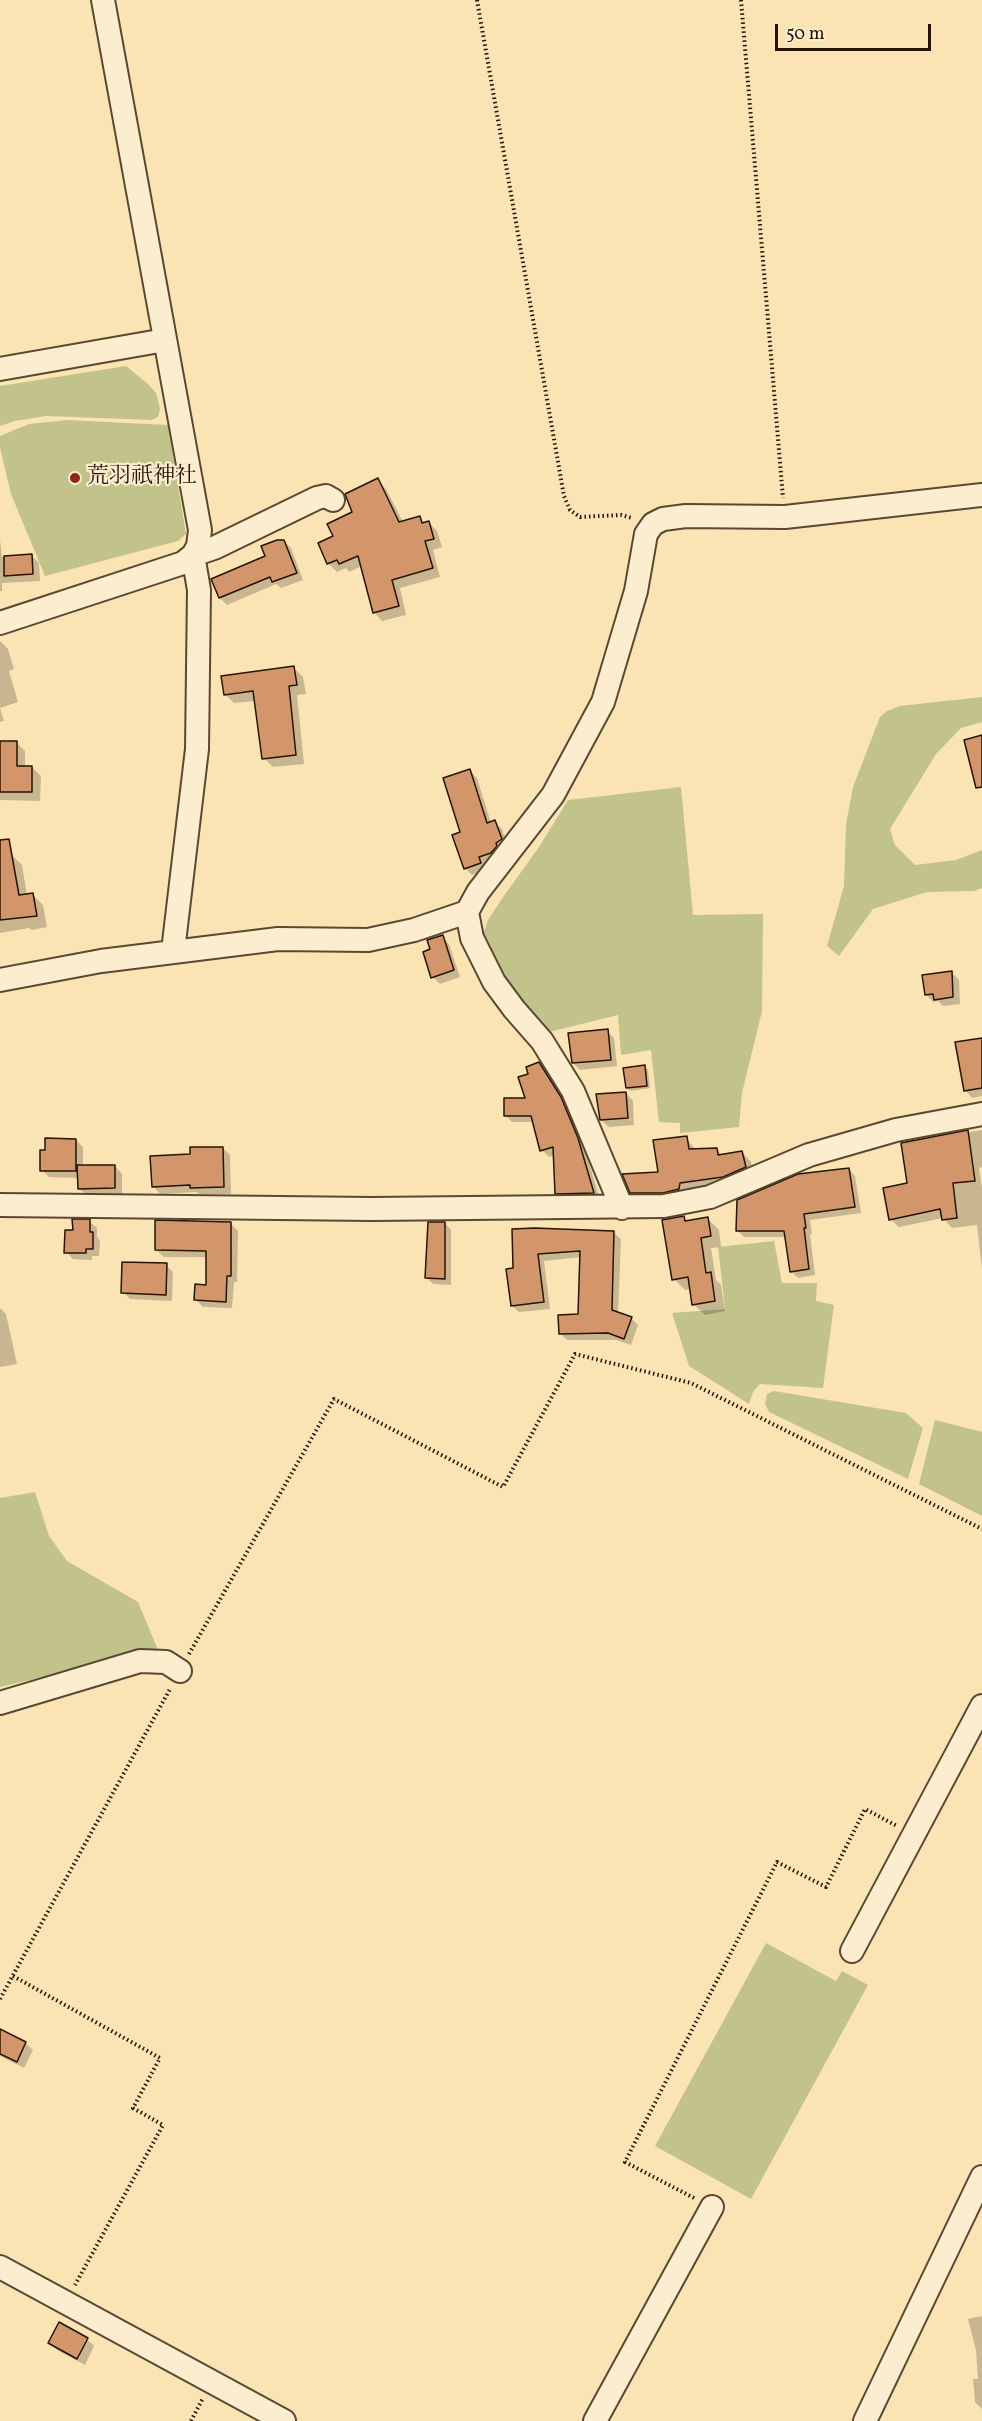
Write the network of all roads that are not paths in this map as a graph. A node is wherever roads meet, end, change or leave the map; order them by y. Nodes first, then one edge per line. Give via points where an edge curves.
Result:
1 (103, 0) edge
2 (165, 340) junction
3 (0, 369) edge
4 (982, 495) edge
5 (333, 500) dead end
6 (193, 555) junction
7 (0, 623) edge
8 (467, 912) junction
9 (173, 951) junction
10 (0, 980) edge
11 (982, 1114) edge
12 (0, 1205) edge
13 (622, 1208) junction
14 (180, 1671) road end
15 (0, 1703) edge
16 (982, 1706) edge
17 (852, 1951) dead end
18 (982, 2177) edge
19 (712, 2207) road end
20 (0, 2267) edge
21 (284, 2421) edge
22 (595, 2421) edge
23 (865, 2421) edge

1 - 2 street
2 - 3 street
2 - 6 street via 200,530
4 - 8 street via 785,517 686,516 653,524 646,534 636,591 603,702 553,795
5 - 6 street via 326,496 317,498
6 - 7 street via 183,563
6 - 9 street via 199,590 197,749
8 - 9 street via 368,940 278,939
8 - 13 street via 472,938 494,982 542,1041 573,1091
9 - 10 street
11 - 13 street via 896,1130 809,1155 710,1197 664,1206
12 - 13 street
14 - 15 street via 166,1662 140,1661
16 - 17 street
18 - 23 street
19 - 22 street
20 - 21 street

